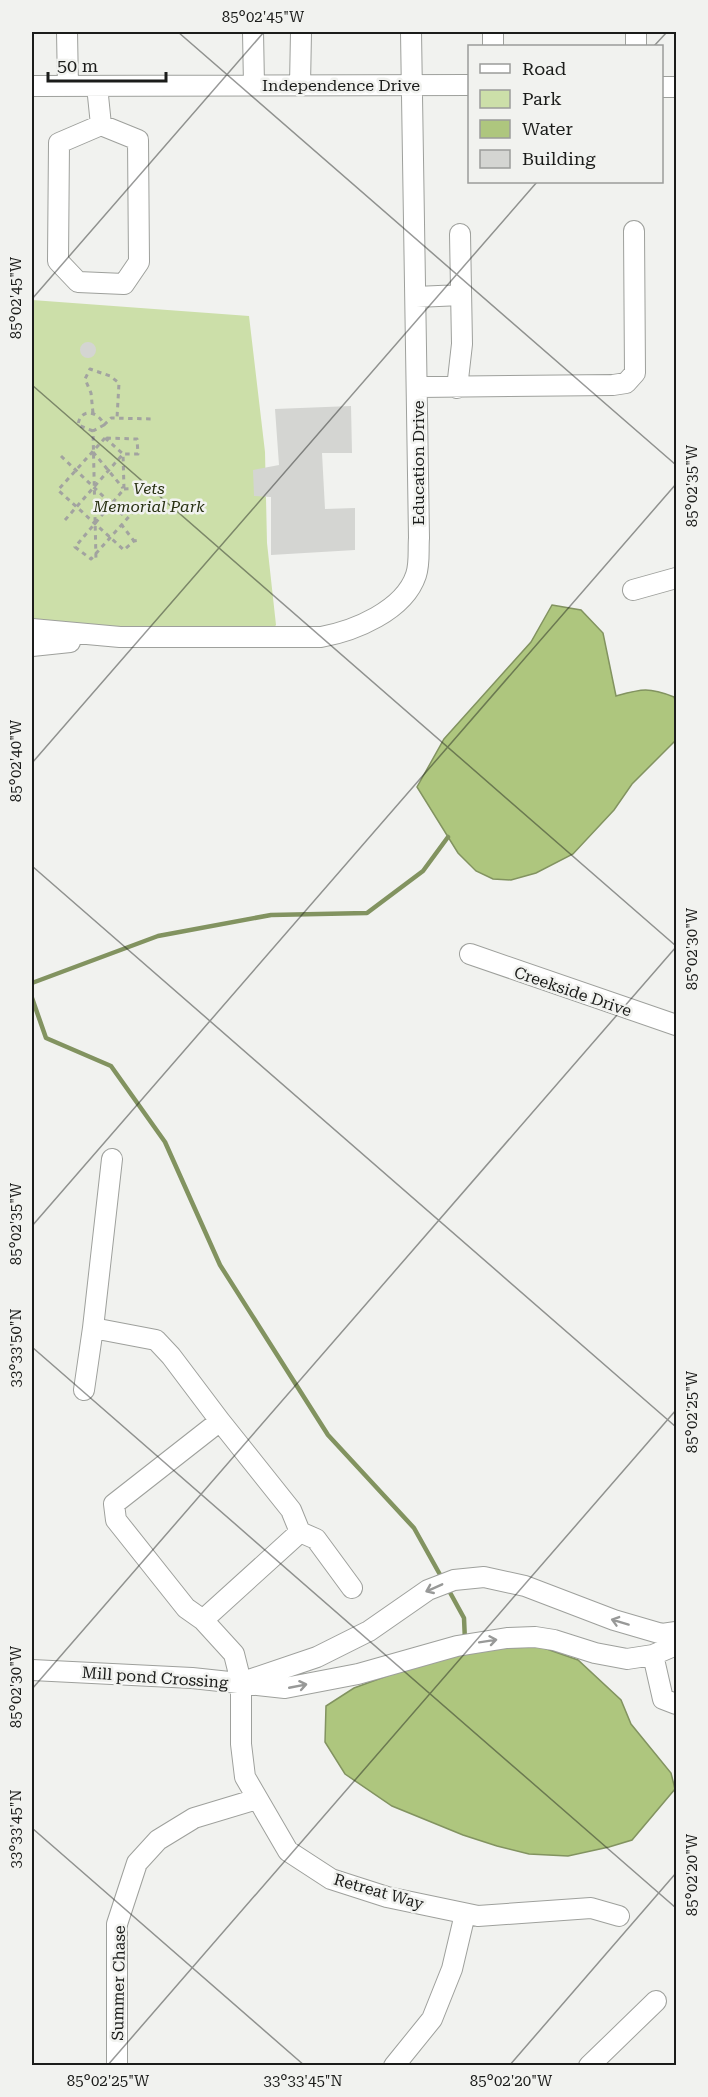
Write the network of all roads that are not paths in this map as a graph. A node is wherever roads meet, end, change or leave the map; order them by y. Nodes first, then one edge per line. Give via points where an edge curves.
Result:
1 (67, 32) edge
2 (253, 32) edge
3 (301, 32) edge
4 (411, 32) edge
5 (411, 84) junction
6 (254, 85) junction
7 (300, 85) junction
8 (468, 85) edge
9 (32, 86) edge
10 (68, 86) junction
11 (98, 86) junction
12 (101, 125) junction
13 (634, 231) dead end
14 (460, 234) dead end
15 (461, 295) junction
16 (416, 297) junction
17 (418, 387) junction
18 (457, 388) junction
19 (676, 578) edge
20 (633, 590) dead end
21 (32, 629) edge
22 (120, 637) junction
23 (32, 646) edge
24 (470, 954) dead end
25 (676, 1025) edge
26 (112, 1159) dead end
27 (93, 1328) junction
28 (84, 1390) dead end
29 (220, 1421) junction
30 (300, 1532) junction
31 (352, 1588) dead end
32 (203, 1620) junction
33 (676, 1632) edge
34 (676, 1645) edge
35 (653, 1655) junction
36 (32, 1670) edge
37 (241, 1682) junction
38 (676, 1704) edge
39 (257, 1799) junction
40 (465, 1914) junction
41 (619, 1916) dead end
42 (656, 2001) dead end
43 (117, 2066) edge
44 (394, 2066) edge
45 (590, 2066) edge

1 - 10 street
2 - 6 street
3 - 7 street
4 - 5 street, Education Drive
5 - 7 street, Independence Drive
5 - 8 street, Independence Drive
5 - 16 street, Education Drive
6 - 7 street, Independence Drive
6 - 11 street, Independence Drive
9 - 10 street, Independence Drive
10 - 11 street, Independence Drive
11 - 12 street
12 - 12 street via 138,140 139,262 124,284 78,282 58,261 59,143
13 - 18 street via 635,373 626,383
14 - 15 street
15 - 16 street
15 - 18 street via 462,344
16 - 17 street, Education Drive
17 - 18 street
17 - 22 street, Education Drive via 418,563 416,576 399,599 372,621 321,637
19 - 20 street
21 - 22 street, Education Drive
22 - 23 street, Education Drive
24 - 25 street, Creekside Drive
26 - 27 street
27 - 28 street
27 - 29 street via 156,1340
29 - 30 street via 291,1510
29 - 32 street, Retreat Way via 114,1504 116,1520 186,1608
30 - 31 street via 316,1539
30 - 32 street
32 - 37 street, Retreat Way via 234,1654
33 -> 37 street, Mill pond Crossing via 662,1634 614,1620 525,1586 484,1577 454,1580 428,1590 369,1630 317,1657
34 - 35 street
37 -> 35 street via 285,1688 358,1674 457,1646 507,1638 554,1640 627,1659
35 - 38 street via 663,1699
36 - 37 street, Mill pond Crossing
37 - 39 street, Retreat Way via 245,1777
39 - 40 street, Retreat Way via 288,1851 331,1879 387,1897
39 - 43 street, Summer Chase via 194,1818 158,1840 137,1863 117,1924
40 - 41 street, Retreat Way via 591,1908
40 - 44 street via 452,1970 432,2019
42 - 45 street

